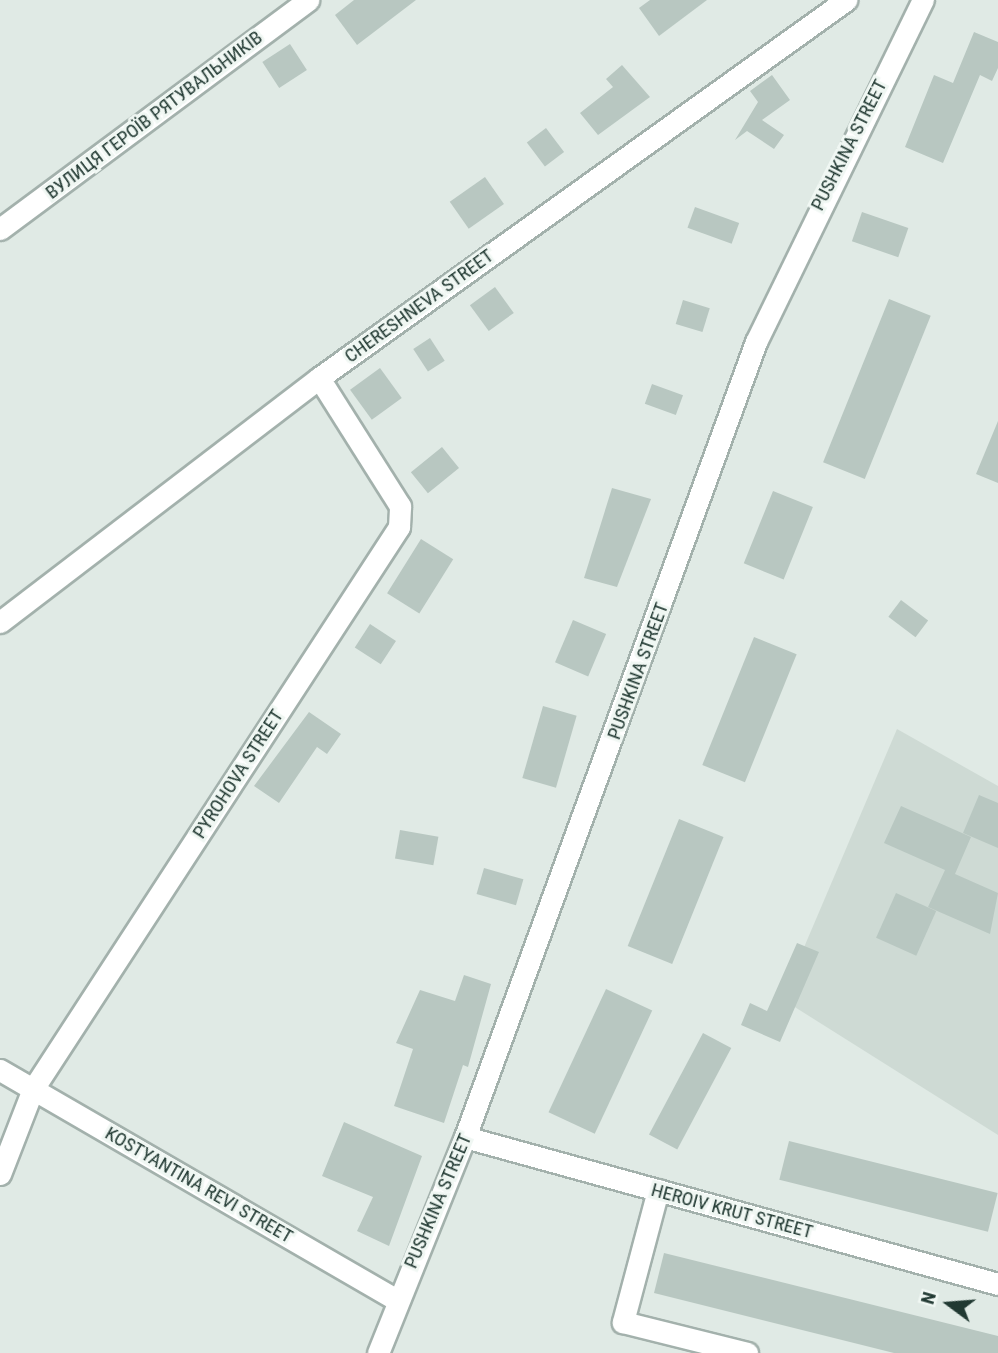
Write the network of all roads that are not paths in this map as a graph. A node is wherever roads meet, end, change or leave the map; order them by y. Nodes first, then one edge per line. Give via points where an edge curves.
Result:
1 (308, 0) edge
2 (846, 0) edge
3 (923, 0) edge
4 (0, 229) edge
5 (319, 377) junction
6 (0, 622) edge
7 (0, 1070) edge
8 (33, 1089) junction
9 (465, 1137) junction
10 (0, 1174) edge
11 (658, 1190) junction
12 (998, 1284) edge
13 (397, 1300) junction
14 (378, 1353) edge
15 (747, 1353) edge

1 - 4 street, ВУЛИЦЯ ГЕРОЇВ РЯТУВАЛЬНИКІВ
2 - 5 street, CHERESHNEVA STREET
3 - 9 street, PUSHKINA STREET via 756,342
5 - 6 street, CHERESHNEVA STREET
5 - 8 street, PYROHOVA STREET via 400,506 399,527
7 - 8 street, KOSTYANTINA REVI STREET
8 - 10 street, PYROHOVA STREET
8 - 13 street, KOSTYANTINA REVI STREET
9 - 11 street, HEROIV KRUT STREET
9 - 13 street, PUSHKINA STREET
11 - 12 street, HEROIV KRUT STREET
11 - 15 street via 623,1322
13 - 14 street, PUSHKINA STREET

